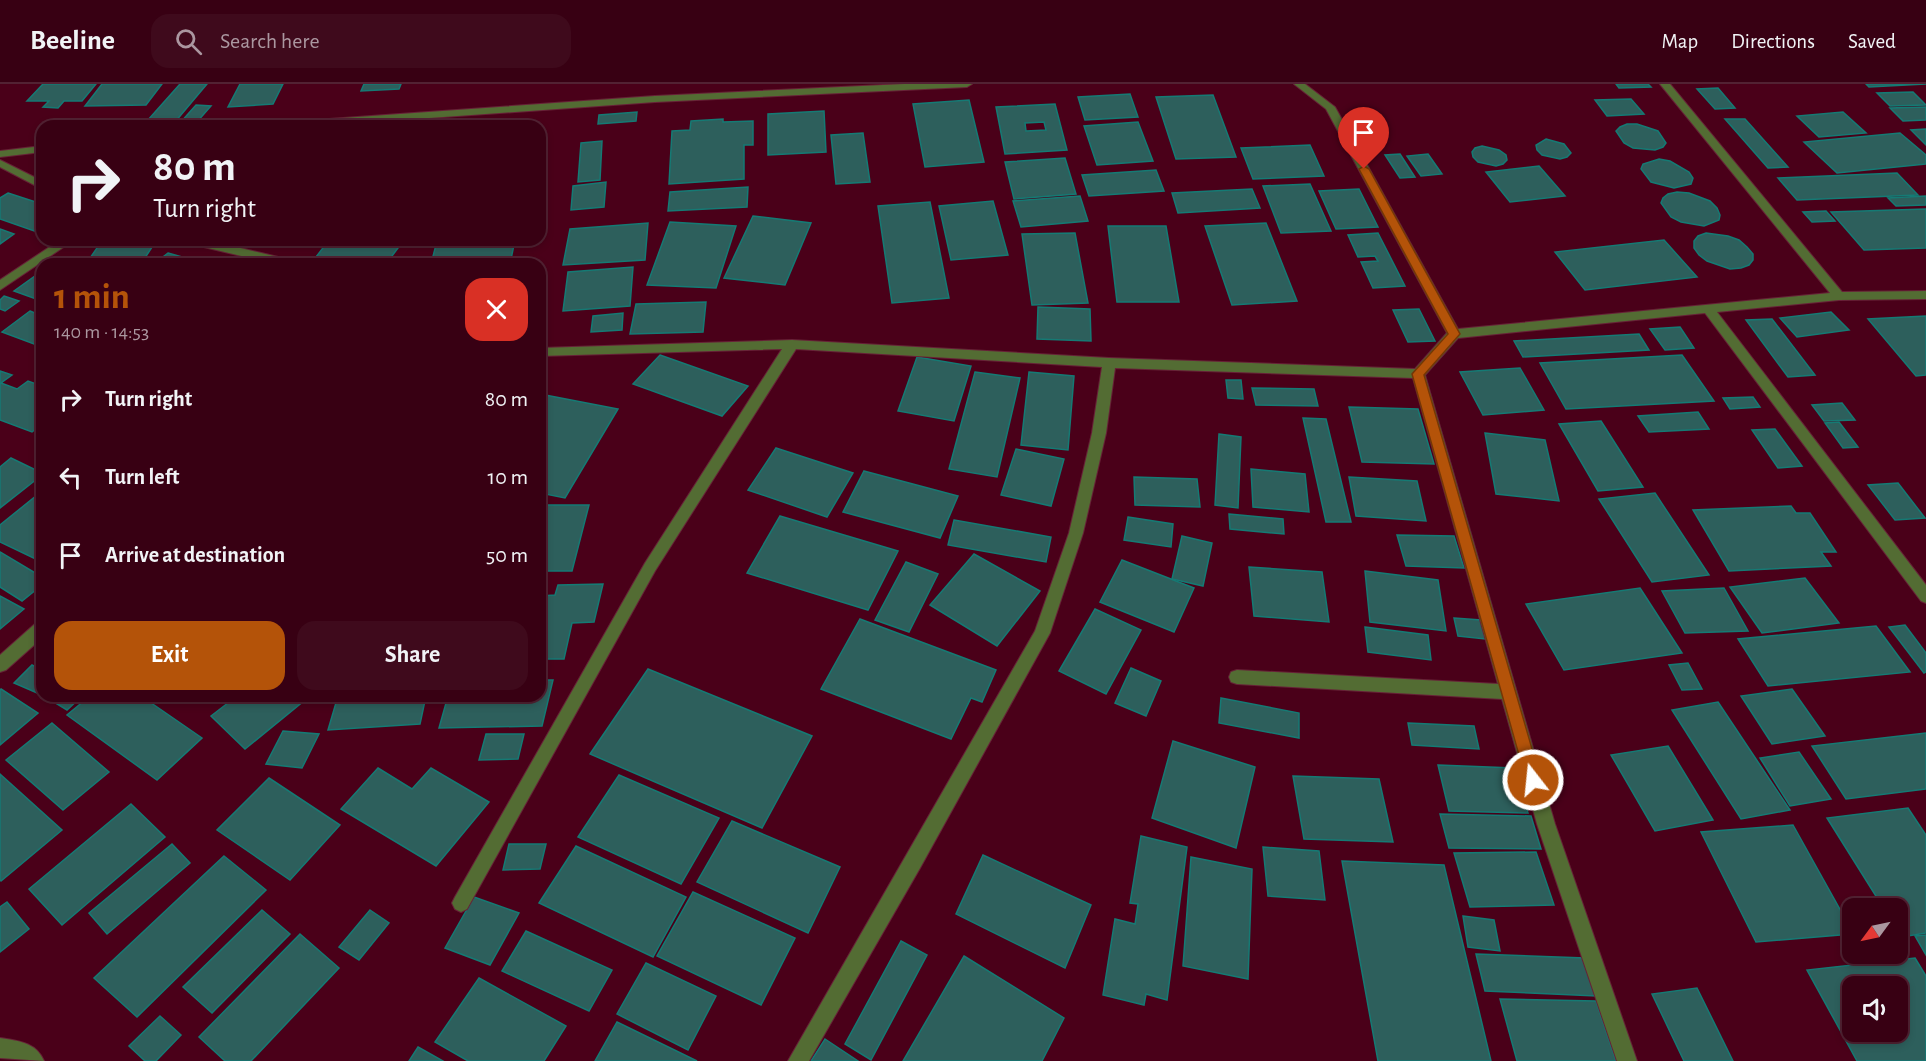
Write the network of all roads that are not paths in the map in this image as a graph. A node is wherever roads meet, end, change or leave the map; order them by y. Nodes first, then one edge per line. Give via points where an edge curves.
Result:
1 (967, 84) edge
2 (1299, 84) edge
3 (1665, 84) edge
4 (357, 120) edge
5 (36, 150) edge
6 (0, 154) edge
7 (0, 163) edge
8 (36, 183) edge
9 (59, 246) edge
10 (216, 246) edge
11 (41, 258) edge
12 (266, 258) edge
13 (36, 262) edge
14 (0, 286) edge
15 (1926, 295) edge
16 (1839, 296) junction
17 (1707, 308) junction
18 (1454, 334) junction
19 (792, 344) junction
20 (546, 352) edge
21 (1108, 363) junction
22 (1418, 374) junction
23 (1926, 597) edge
24 (36, 633) edge
25 (0, 665) edge
26 (1237, 677) dead end
27 (1508, 692) junction
28 (460, 903) dead end
29 (0, 1048) edge
30 (34, 1061) edge
31 (798, 1061) edge
32 (1627, 1061) edge

1 - 4 street via 655,99
2 - 18 street via 1330,107
3 - 16 street
5 - 6 street
7 - 8 street
9 - 11 street
10 - 12 street
13 - 14 street
15 - 16 street
16 - 17 street
17 - 18 street
17 - 23 street
18 - 22 street
19 - 20 street
19 - 21 street
19 - 28 street via 650,567
21 - 22 street
21 - 31 street via 1100,432 1076,533 1041,633
22 - 27 street
24 - 25 street
26 - 27 street
27 - 32 street via 1546,824
29 - 30 street via 22,1051

